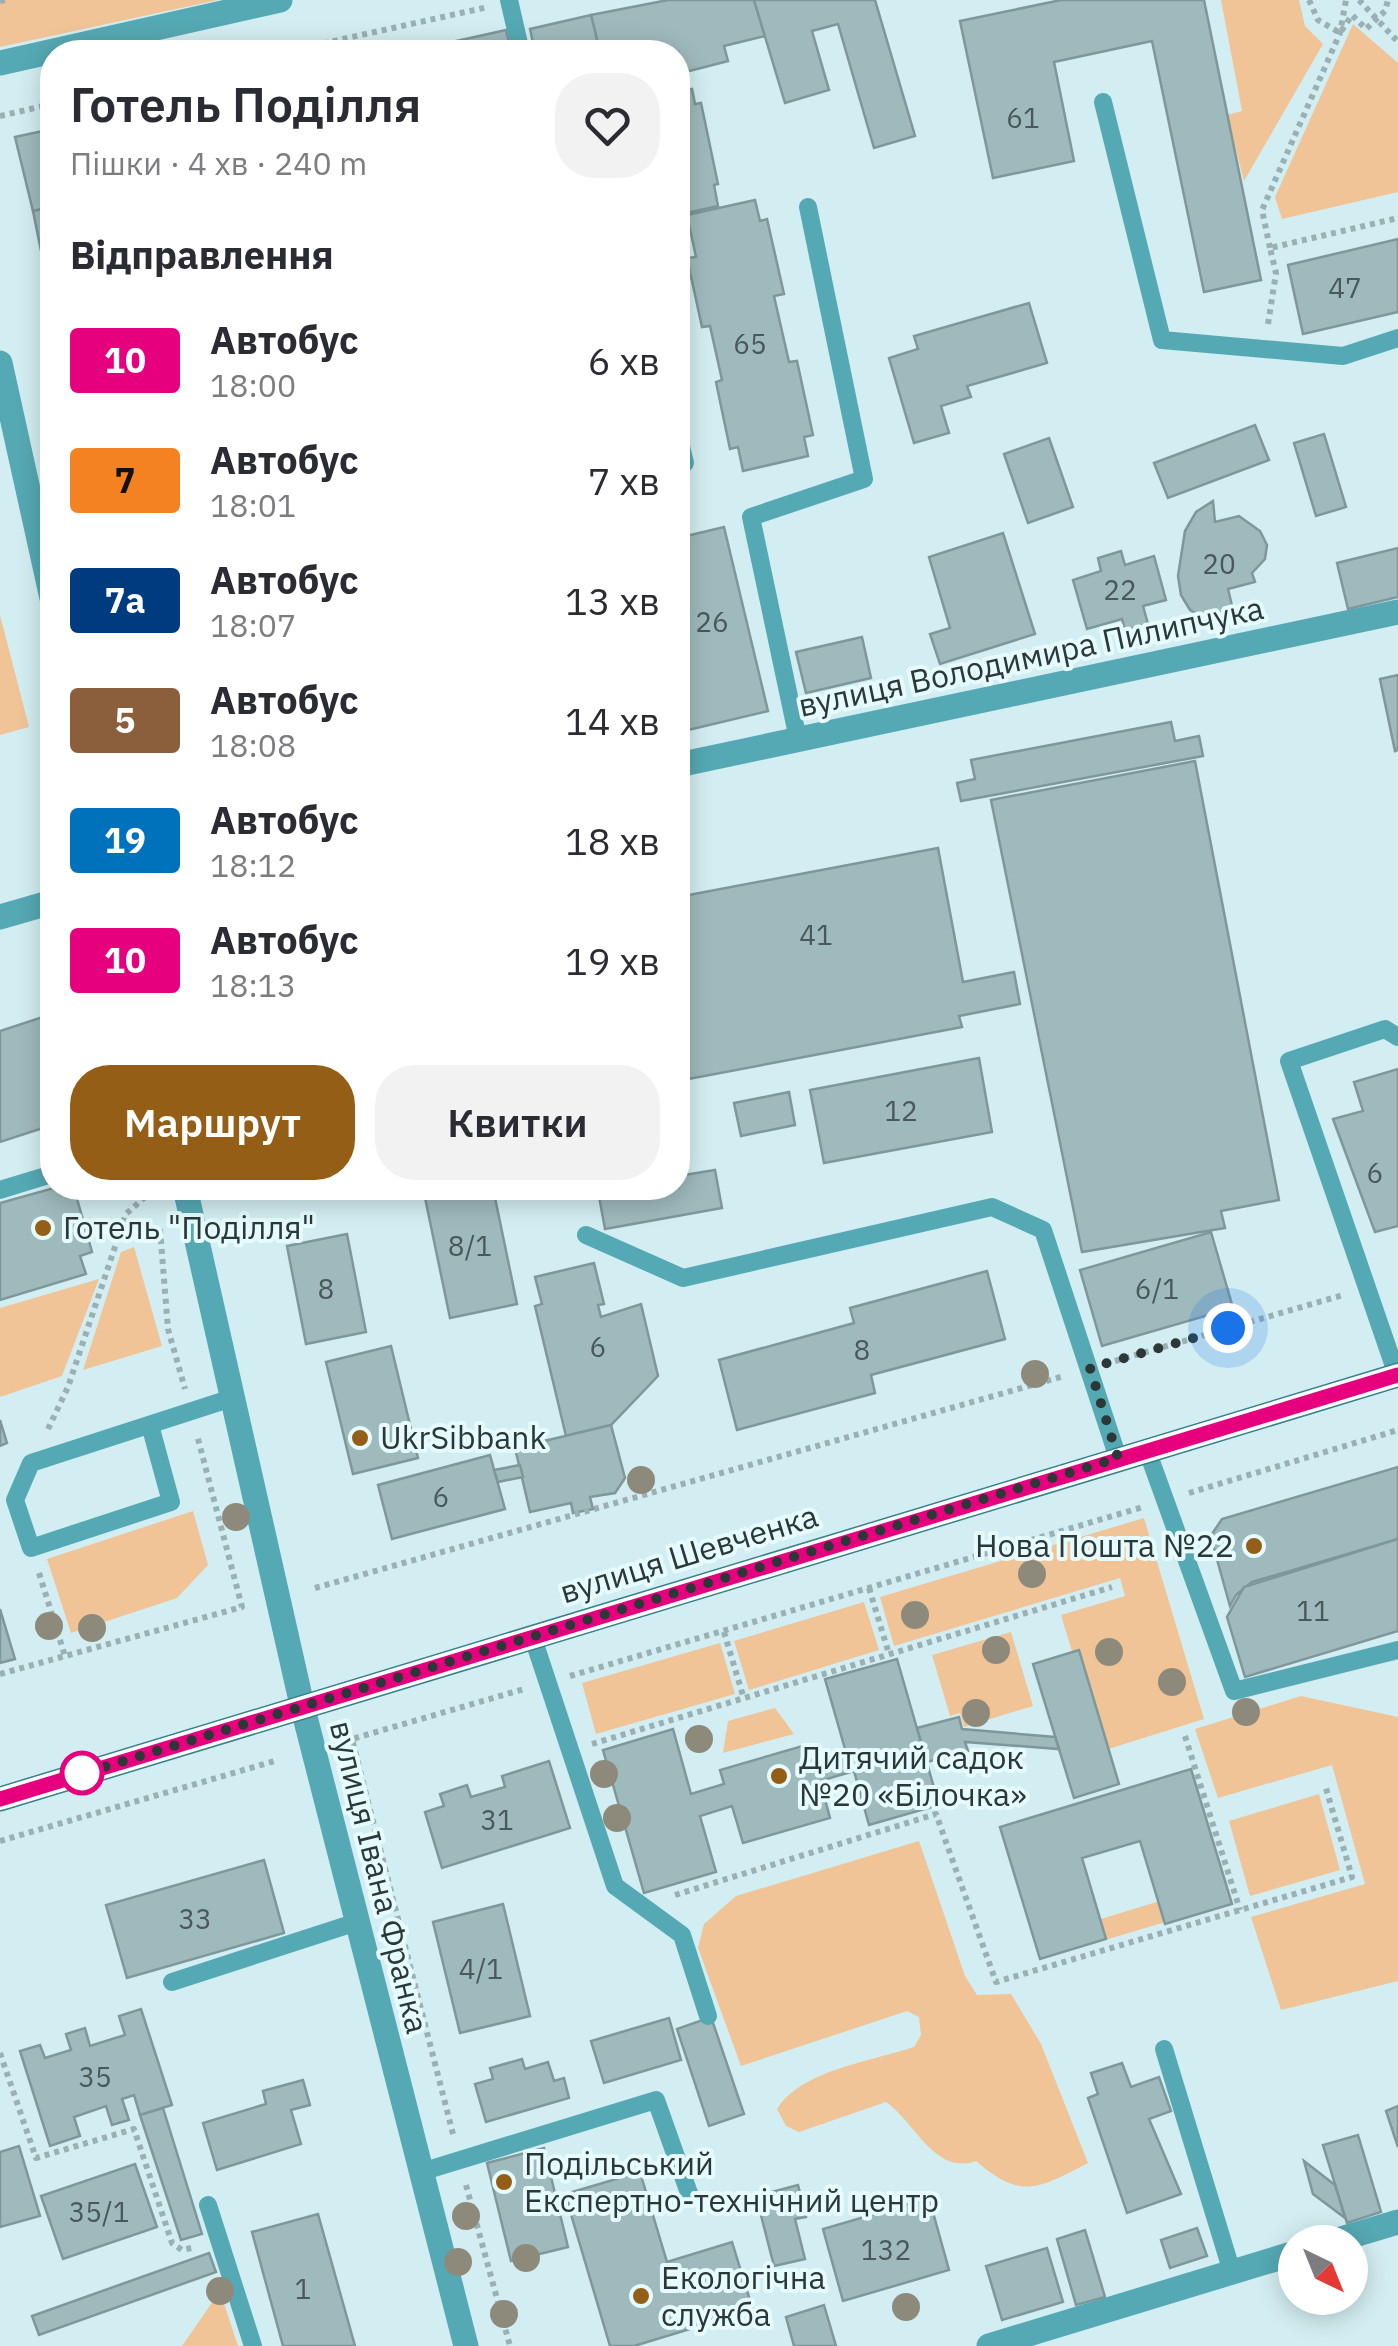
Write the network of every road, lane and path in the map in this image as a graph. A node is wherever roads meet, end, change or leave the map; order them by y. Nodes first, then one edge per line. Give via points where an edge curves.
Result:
1 (280, 0) edge
2 (1309, 0) edge
3 (1346, 0) edge
4 (1360, 0) edge
5 (1388, 0) edge
6 (509, 1) edge
7 (1377, 22) junction
8 (1340, 32) junction
9 (105, 40) edge
10 (337, 40) edge
11 (519, 40) edge
12 (1398, 42) edge
13 (40, 55) edge
14 (0, 64) edge
15 (1103, 102) dead end
16 (40, 107) edge
17 (0, 116) edge
18 (808, 206) dead end
19 (1398, 218) edge
20 (1270, 248) junction
21 (1398, 338) edge
22 (1263, 350) junction
23 (0, 364) edge
24 (40, 544) edge
25 (1398, 612) edge
26 (798, 739) junction
27 (690, 762) edge
28 (40, 905) edge
29 (0, 917) edge
30 (1398, 1036) edge
31 (40, 1178) edge
32 (0, 1190) edge
33 (142, 1200) edge
34 (188, 1200) edge
35 (586, 1235) dead end
36 (1367, 1288) junction
37 (1090, 1368) junction
38 (1397, 1375) edge
39 (232, 1398) junction
40 (150, 1425) junction
41 (1398, 1430) edge
42 (1148, 1450) junction
43 (1118, 1458) junction
44 (31, 1463) junction
45 (1166, 1500) junction
46 (31, 1548) junction
47 (1112, 1587) dead end
48 (314, 1588) dead end
49 (869, 1588) junction
50 (724, 1632) junction
51 (532, 1635) junction
52 (1398, 1650) edge
53 (889, 1654) junction
54 (65, 1656) dead end
55 (548, 1682) junction
56 (744, 1698) junction
57 (302, 1704) junction
58 (1185, 1736) dead end
59 (571, 1750) junction
60 (278, 1760) dead end
61 (1326, 1785) dead end
62 (0, 1799) edge
63 (0, 1841) edge
64 (642, 1905) junction
65 (1240, 1910) junction
66 (357, 1922) junction
67 (172, 1982) dead end
68 (708, 2016) dead end
69 (1164, 2049) dead end
70 (0, 2053) edge
71 (459, 2160) junction
72 (421, 2172) junction
73 (690, 2196) dead end
74 (208, 2205) dead end
75 (1398, 2222) edge
76 (1368, 2231) edge
77 (220, 2239) junction
78 (1278, 2258) edge
79 (1232, 2272) junction
80 (253, 2346) edge
81 (466, 2346) edge
82 (510, 2346) edge
83 (989, 2346) edge

1 - 9 street
2 - 8 path via 1318,20
3 - 8 path
4 - 7 path
5 - 7 path
6 - 10 path
6 - 11 lane
7 - 8 path via 1366,30 1352,15
7 - 12 path
8 - 20 path via 1262,210
13 - 14 street
15 - 22 lane via 1162,340
16 - 17 path
18 - 26 lane via 864,479 751,516
19 - 20 path
20 - 22 path via 1276,273
21 - 22 lane via 1343,356
23 - 24 street
25 - 26 street, вулиця Володимира Пилипчука
26 - 27 street, вулиця Володимира Пилипчука
28 - 29 street
30 - 36 lane via 1385,1029 1289,1061
31 - 32 lane
33 - 44 path via 126,1214 68,1388
34 - 39 street, вулиця Івана Франка
35 - 37 lane via 683,1278 992,1207 1043,1230
36 - 37 path
36 - 38 lane
37 - 43 lane
37 - 48 path
38 - 42 main road, вулиця Шевченка
39 - 40 lane
39 - 57 street, вулиця Івана Франка
40 - 44 lane
40 - 46 lane via 172,1502
41 - 45 path
42 - 43 main road, вулиця Шевченка
42 - 45 lane
43 - 51 main road, вулиця Шевченка
44 - 46 lane via 15,1500
45 - 49 path
45 - 52 lane via 1234,1692
46 - 54 path
47 - 53 path
49 - 50 path
49 - 53 path
50 - 55 path
50 - 56 path
51 - 55 lane
51 - 57 main road, вулиця Шевченка
53 - 56 path
55 - 59 lane
55 - 71 path via 352,1739
56 - 59 path
57 - 62 main road, вулиця Шевченка
57 - 66 street, вулиця Івана Франка
58 - 65 path
59 - 64 lane via 615,1886
60 - 63 path
61 - 65 path via 1352,1877
64 - 65 path via 936,1814 996,1982
64 - 68 lane via 682,1935
66 - 67 lane
66 - 72 street, вулиця Івана Франка
69 - 79 lane
70 - 77 path via 36,2158 134,2129 172,2242 182,2250
71 - 72 lane
71 - 73 lane via 656,2100
71 - 82 path
72 - 81 street, вулиця Івана Франка
74 - 77 lane
75 - 76 street
77 - 80 lane
78 - 79 street
79 - 83 street

